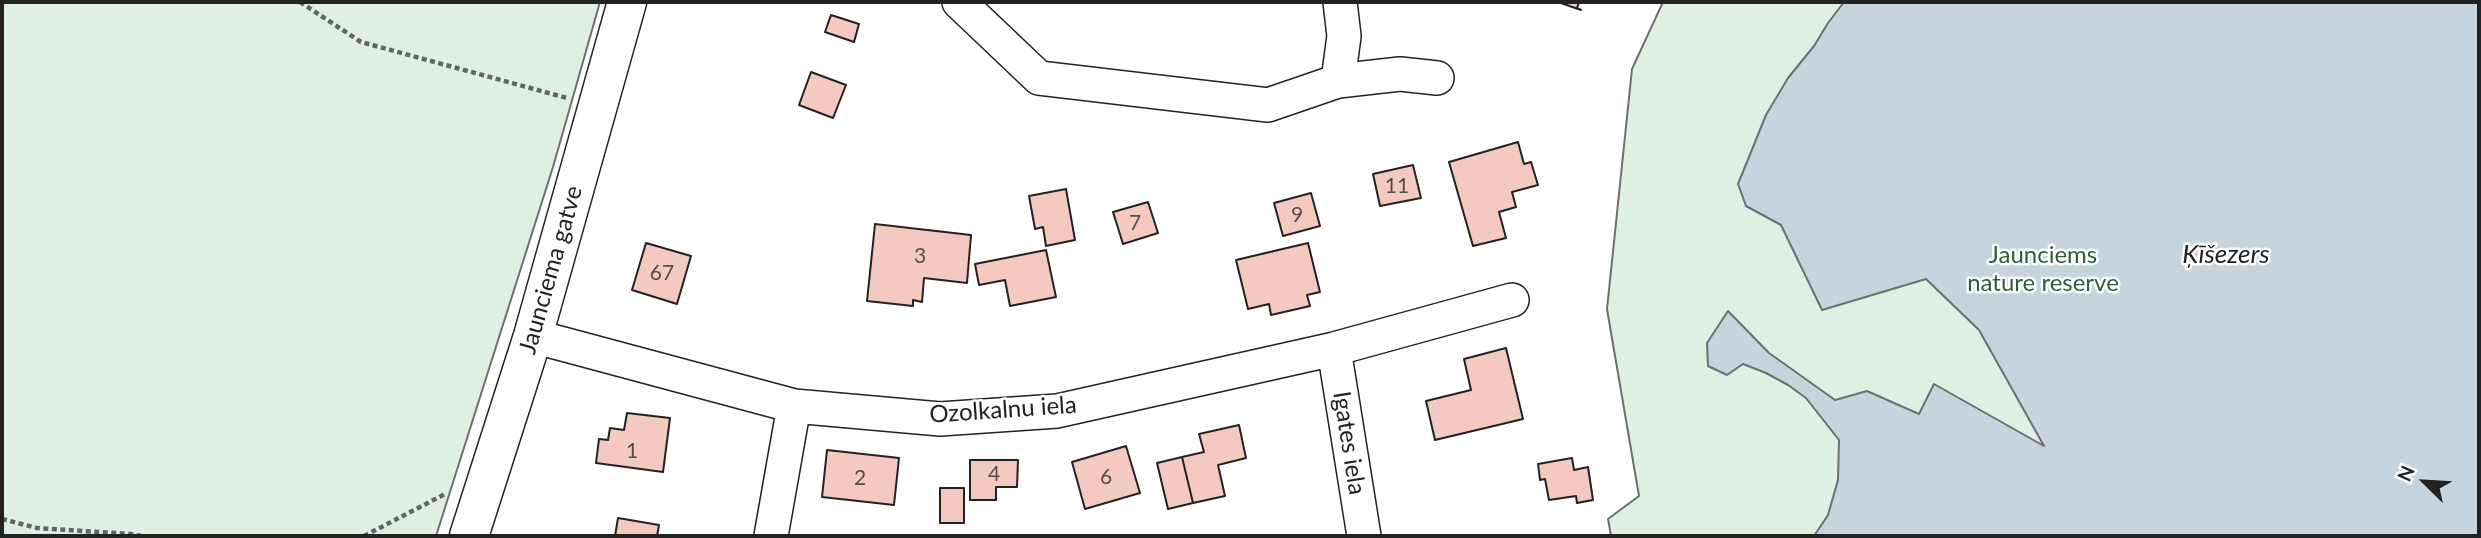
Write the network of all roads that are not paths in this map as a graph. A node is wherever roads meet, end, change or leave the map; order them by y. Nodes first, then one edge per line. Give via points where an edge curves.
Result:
1 (627, 2) edge
2 (960, 2) edge
3 (1340, 2) edge
4 (1345, 36) junction
5 (1390, 75) junction
6 (1437, 78) dead end
7 (1338, 81) junction
8 (1512, 300) dead end
9 (533, 336) junction
10 (1334, 349) junction
11 (794, 406) junction
12 (469, 536) edge
13 (771, 536) edge
14 (1364, 536) edge

1 - 9 main road, Jaunciema gatve
2 - 7 street via 1039,78 1268,105
3 - 4 street
4 - 5 street
4 - 7 street
5 - 6 street
5 - 7 street
8 - 10 street, Ozolkalnu iela
9 - 11 street, Ozolkalnu iela
9 - 12 main road, Jaunciema gatve
10 - 11 street, Ozolkalnu iela via 1057,411 940,419
10 - 14 street, Igates iela
11 - 13 street

